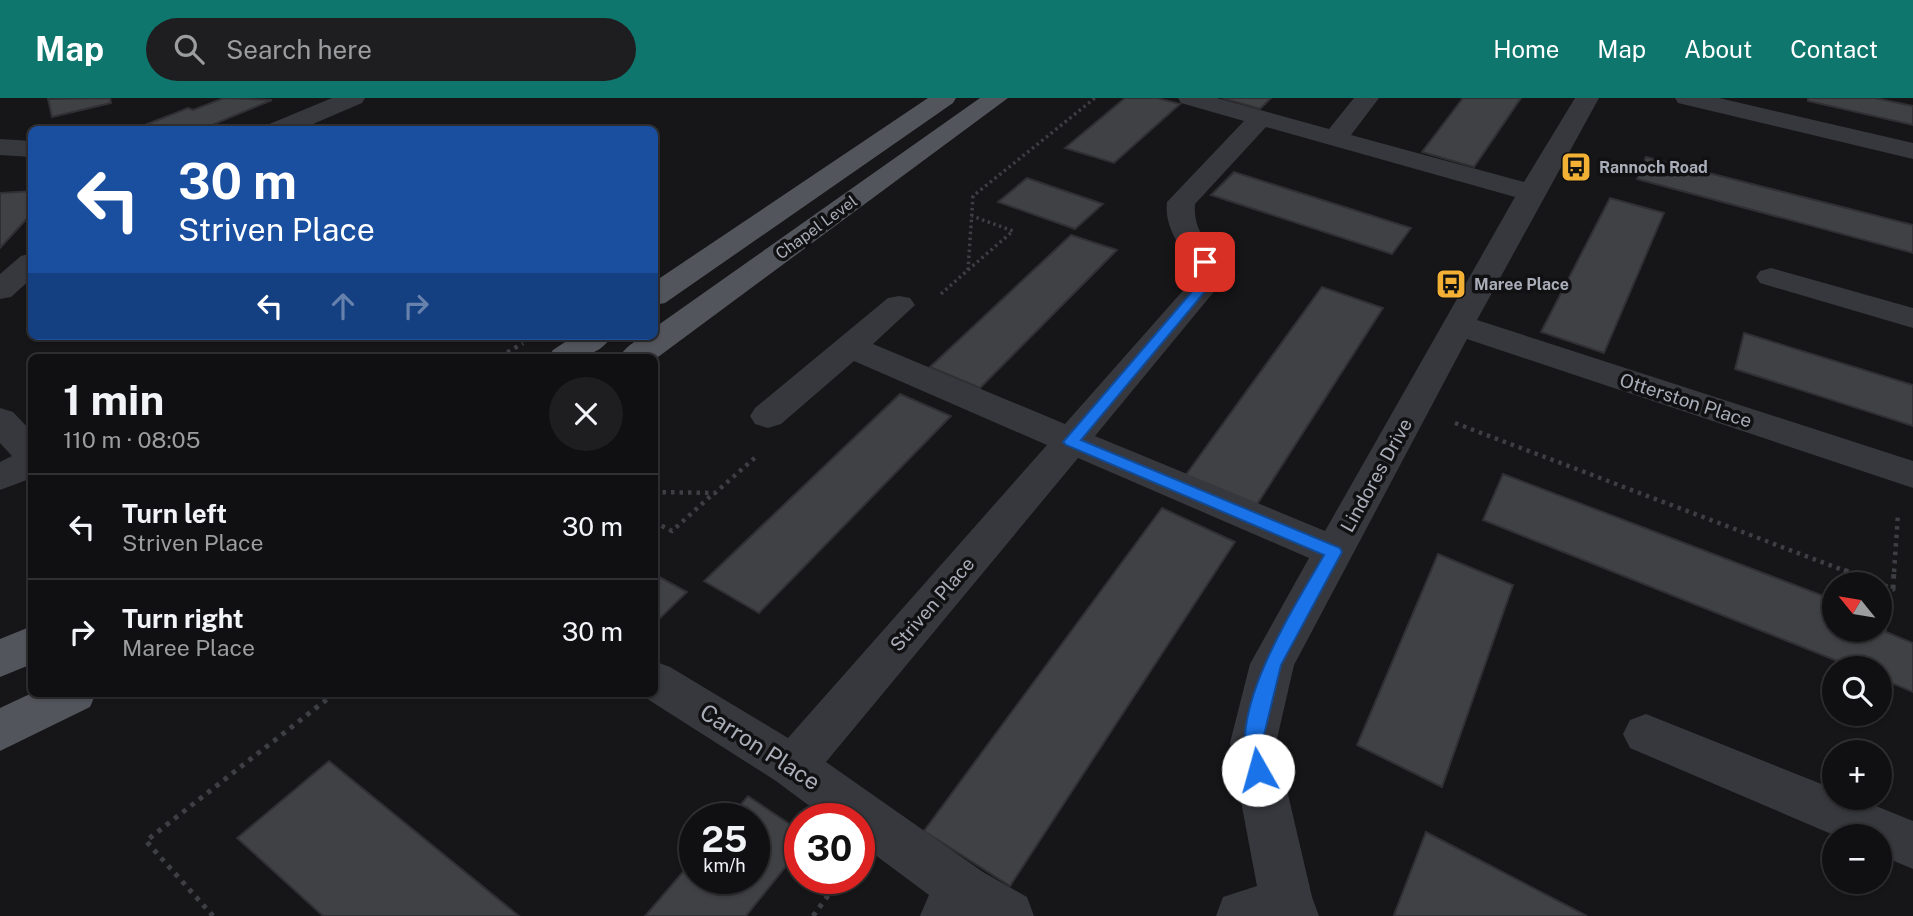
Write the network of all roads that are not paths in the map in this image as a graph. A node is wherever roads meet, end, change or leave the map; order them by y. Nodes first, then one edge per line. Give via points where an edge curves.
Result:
1 (353, 98) edge
2 (944, 98) edge
3 (996, 98) edge
4 (1190, 98) edge
5 (1367, 98) edge
6 (1587, 98) edge
7 (1688, 98) edge
8 (1261, 118) junction
9 (286, 126) edge
10 (1334, 138) junction
11 (0, 147) edge
12 (28, 149) edge
13 (1913, 151) edge
14 (1531, 193) junction
15 (28, 266) edge
16 (1770, 278) dead end
17 (0, 290) edge
18 (658, 293) edge
19 (899, 305) dead end
20 (1913, 317) edge
21 (1459, 324) junction
22 (590, 340) edge
23 (849, 347) junction
24 (569, 354) edge
25 (640, 354) edge
26 (768, 416) dead end
27 (0, 420) edge
28 (1071, 442) junction
29 (28, 451) edge
30 (28, 464) edge
31 (1907, 473) edge
32 (0, 477) edge
33 (1334, 552) junction
34 (28, 646) edge
35 (0, 659) edge
36 (658, 682) edge
37 (66, 697) edge
38 (0, 731) edge
39 (1646, 734) dead end
40 (793, 766) junction
41 (1913, 845) edge
42 (955, 903) edge
43 (1274, 912) edge
44 (1008, 916) edge

1 - 9 street
2 - 18 main road, Chapel Level
3 - 25 main road, Chapel Level
4 - 8 street
5 - 10 street
6 - 14 street, Lindores Drive
7 - 13 street
8 - 10 street
8 - 28 street via 1181,202 1182,228 1205,262 1202,288
10 - 14 street
11 - 12 street
14 - 21 street, Lindores Drive
15 - 17 street
16 - 20 street
19 - 23 street
21 - 31 street, Otterston Place
21 - 33 street, Lindores Drive
22 - 24 main road
23 - 26 street
23 - 28 street
27 - 29 street
28 - 33 street
28 - 40 street, Striven Place
30 - 32 street
33 - 43 street, Lindores Drive via 1272,664 1253,743
34 - 35 main road
36 - 40 street, Carron Place
37 - 38 main road
39 - 41 street
40 - 42 street, Carron Place
42 - 44 street, Carron Place

